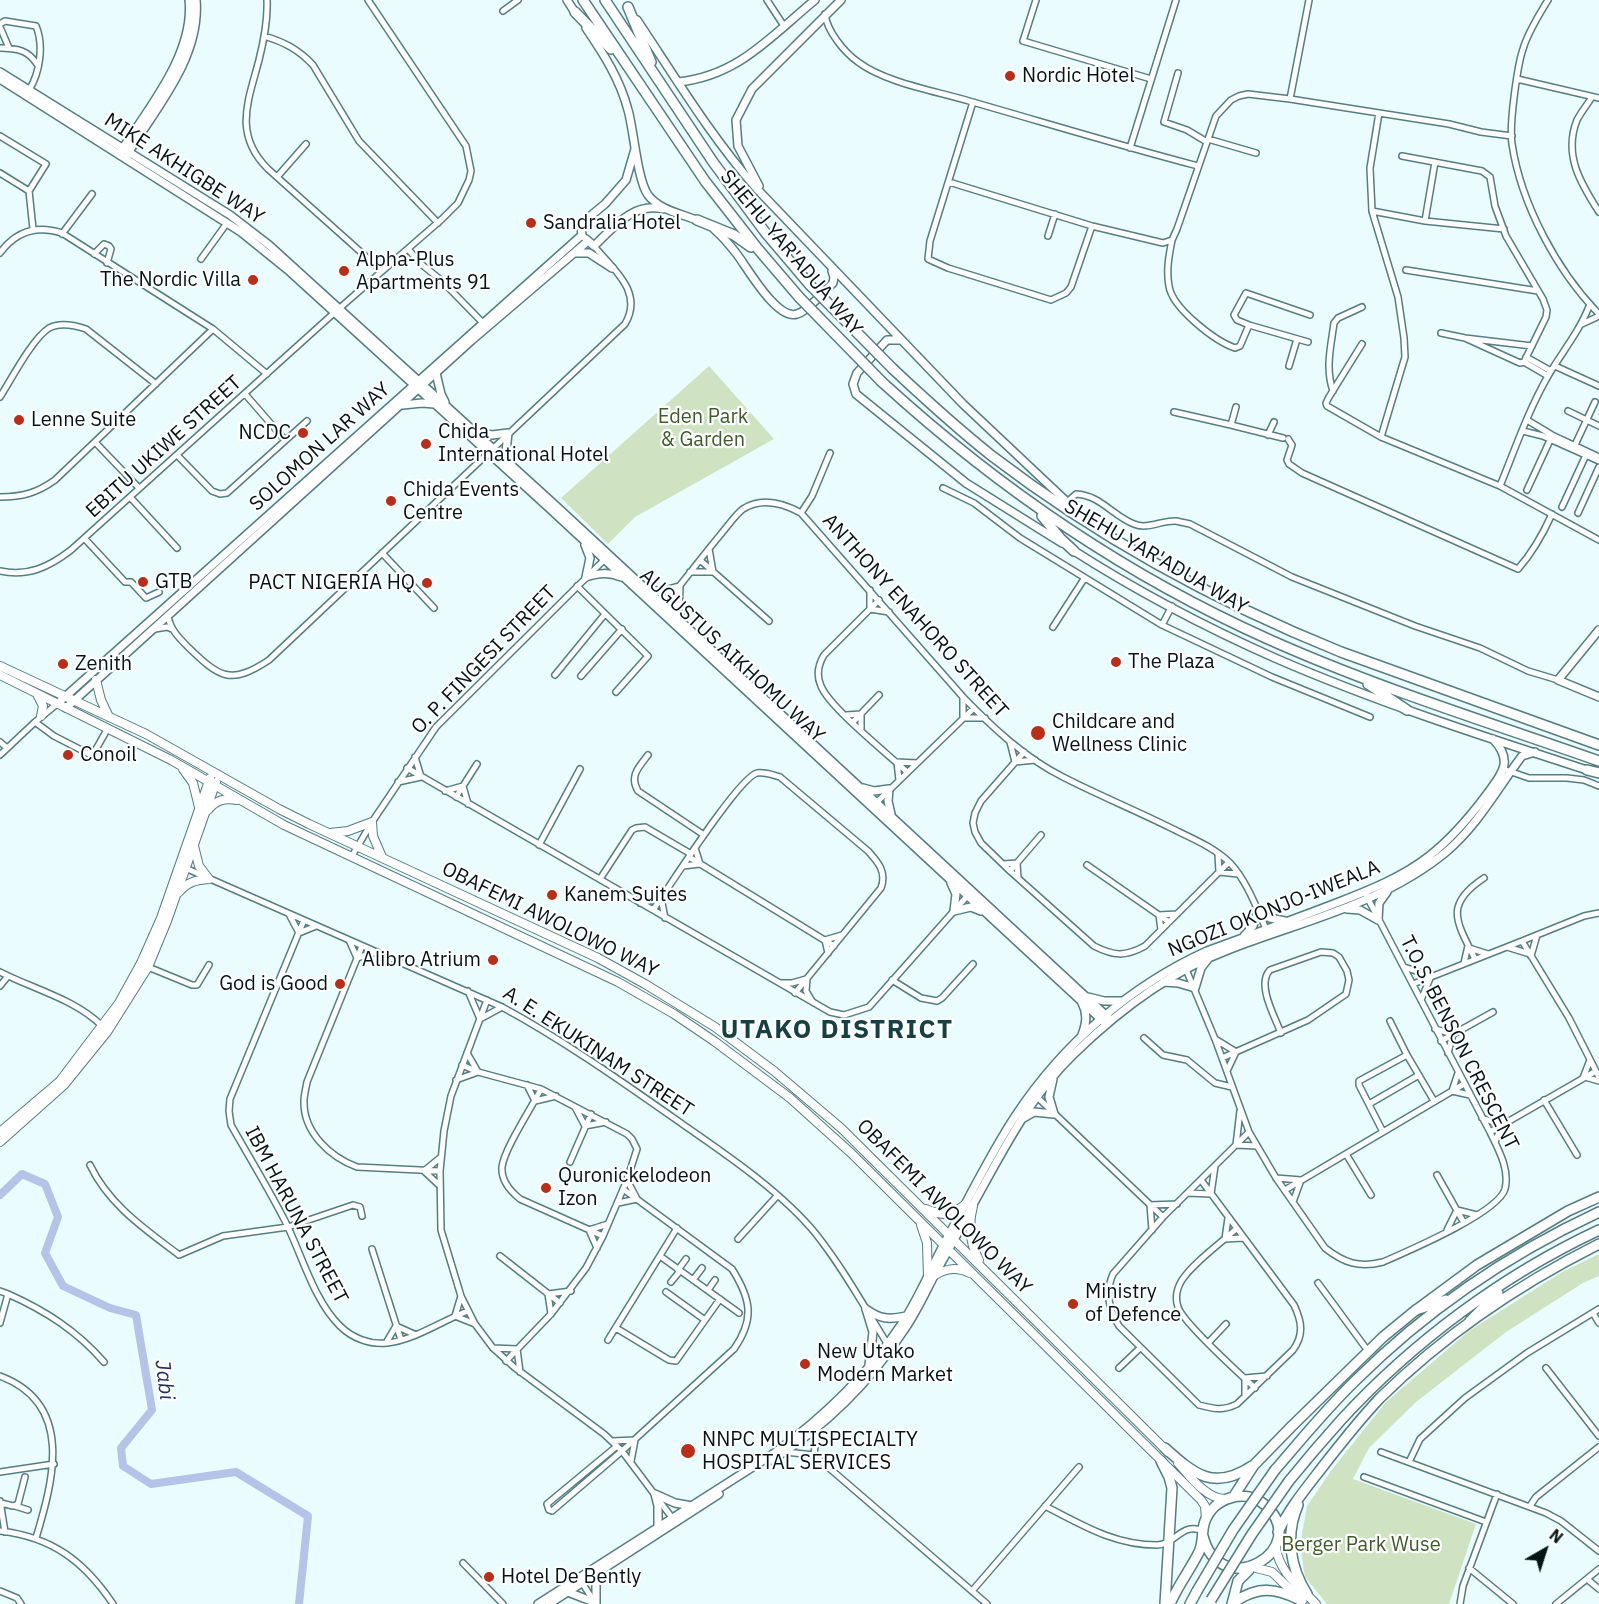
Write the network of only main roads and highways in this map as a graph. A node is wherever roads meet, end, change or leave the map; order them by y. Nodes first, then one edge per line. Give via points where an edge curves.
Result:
1 (583, 0) edge
2 (605, 0) edge
3 (626, 3) edge
4 (575, 12) road end
5 (637, 80) junction
6 (658, 81) junction
7 (697, 220) road end
8 (781, 276) junction
9 (1023, 498) junction
10 (1067, 502) road end
11 (1099, 531) junction
12 (1074, 551) road end
13 (0, 666) edge
14 (1343, 670) junction
15 (0, 675) edge
16 (96, 680) road end
17 (38, 694) junction
18 (1407, 710) road end
19 (109, 717) junction
20 (38, 719) road end
21 (1599, 746) edge
22 (1599, 761) edge
23 (181, 765) junction
24 (1587, 770) road end
25 (216, 773) junction
26 (1599, 773) edge
27 (212, 783) junction
28 (239, 800) junction
29 (202, 812) junction
30 (330, 833) junction
31 (194, 845) junction
32 (383, 858) junction
33 (183, 867) junction
34 (176, 895) junction
35 (50, 1094) junction
36 (0, 1132) edge
37 (0, 1142) edge
38 (1599, 1197) edge
39 (920, 1205) junction
40 (1599, 1212) edge
41 (919, 1221) junction
42 (1599, 1230) edge
43 (1599, 1244) edge
44 (984, 1269) junction
45 (972, 1274) junction
46 (1512, 1278) junction
47 (1454, 1297) junction
48 (1416, 1310) junction
49 (1470, 1321) junction
50 (1165, 1448) junction
51 (1161, 1461) junction
52 (1254, 1465) junction
53 (1305, 1490) junction
54 (1230, 1498) junction
55 (1206, 1519) junction
56 (1278, 1532) junction
57 (1203, 1534) junction
58 (1276, 1548) junction
59 (1252, 1569) junction
60 (1305, 1600) edge
61 (1210, 1602) edge
62 (1233, 1603) edge
63 (1165, 1604) edge
64 (1170, 1604) edge
65 (1190, 1604) edge
66 (1316, 1604) edge

1 - 5 highway, SHEHU YAR'ADUA WAY
2 - 6 highway, SHEHU YAR'ADUA WAY
3 - 6 highway
4 - 5 highway
5 - 8 highway, SHEHU YAR'ADUA WAY via 699,173
6 - 11 highway, SHEHU YAR'ADUA WAY, bridge via 743,204 810,285 927,401 992,455
7 - 8 highway via 742,239
8 - 9 highway, SHEHU YAR'ADUA WAY, bridge via 882,382 941,435
9 - 12 highway
9 - 14 highway, SHEHU YAR'ADUA WAY via 1102,552 1194,603
10 - 11 highway
11 - 21 highway, SHEHU YAR'ADUA WAY via 1300,636
13 - 19 main road, OBAFEMI AWOLOWO WAY
14 - 18 highway
14 - 22 highway, SHEHU YAR'ADUA WAY
15 - 17 main road, OBAFEMI AWOLOWO WAY
16 - 19 main road
17 - 20 main road via 43,706
17 - 23 main road, OBAFEMI AWOLOWO WAY
19 - 25 main road, OBAFEMI AWOLOWO WAY
23 - 27 main road, OBAFEMI AWOLOWO WAY
23 - 29 main road via 193,783
24 - 26 highway
25 - 27 main road
25 - 30 main road, OBAFEMI AWOLOWO WAY via 279,810
27 - 28 main road, OBAFEMI AWOLOWO WAY
27 - 29 main road
28 - 29 main road via 220,800
28 - 41 main road, OBAFEMI AWOLOWO WAY via 284,825 573,959 680,1018 790,1098
29 - 31 main road
29 - 33 main road
30 - 32 main road, OBAFEMI AWOLOWO WAY
30 - 32 main road via 372,822 373,836
31 - 33 main road
31 - 34 main road via 199,866 209,879 188,883
32 - 39 main road, OBAFEMI AWOLOWO WAY via 598,958 715,1027 816,1106
33 - 34 main road
33 - 35 main road via 141,963 119,1002
34 - 35 main road via 148,967 107,1032 64,1085
35 - 36 main road
35 - 37 main road
38 - 48 highway via 1477,1265
39 - 44 main road, OBAFEMI AWOLOWO WAY
39 - 44 main road via 948,1215 969,1205 970,1236
40 - 47 highway via 1516,1256
41 - 45 main road, OBAFEMI AWOLOWO WAY
41 - 45 main road via 927,1243 931,1277 950,1269
42 - 46 highway
43 - 49 highway
44 - 50 main road, OBAFEMI AWOLOWO WAY
45 - 51 main road, OBAFEMI AWOLOWO WAY
46 - 49 highway
46 - 61 highway, bridge via 1406,1357 1342,1418 1289,1481
47 - 48 highway
47 - 65 highway, bridge via 1355,1380 1275,1470 1233,1530
48 - 52 highway via 1368,1351
49 - 53 highway via 1379,1399
50 - 52 highway via 1191,1471 1209,1478 1231,1477
50 - 54 main road, OBAFEMI AWOLOWO WAY via 1214,1498
51 - 55 main road, OBAFEMI AWOLOWO WAY via 1201,1500
51 - 63 highway via 1172,1488
52 - 54 highway
53 - 56 highway
53 - 60 highway via 1295,1511 1290,1544
54 - 55 highway via 1211,1510
54 - 56 highway via 1245,1496 1264,1504 1272,1512
55 - 57 highway
56 - 58 highway
57 - 59 highway via 1211,1556 1219,1564 1228,1569
57 - 64 highway via 1199,1552
58 - 59 highway via 1264,1563
58 - 60 main road via 1277,1559
59 - 60 main road via 1272,1572
59 - 62 highway via 1238,1581
60 - 62 highway via 1265,1590 1249,1593
60 - 66 main road

